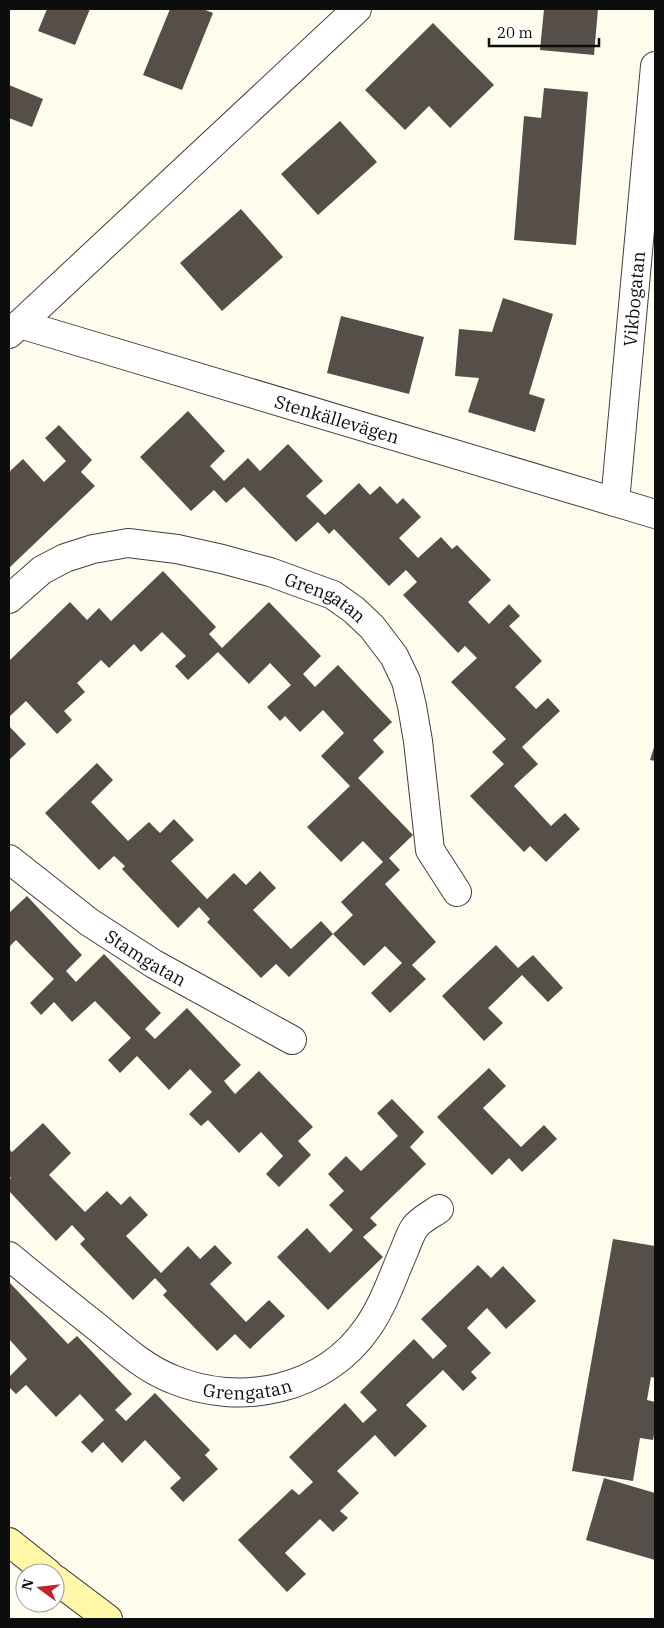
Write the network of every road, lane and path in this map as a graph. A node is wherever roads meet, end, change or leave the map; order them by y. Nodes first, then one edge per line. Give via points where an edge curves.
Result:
1 (357, 9) edge
2 (655, 66) edge
3 (14, 329) edge
4 (615, 502) junction
5 (655, 514) edge
6 (9, 599) edge
7 (9, 859) edge
8 (457, 892) dead end
9 (292, 1040) dead end
10 (439, 1208) dead end
11 (9, 1256) edge
12 (9, 1542) edge
13 (35, 1563) edge
14 (65, 1587) edge
15 (108, 1619) edge

1 - 3 street
2 - 4 street, Vikbogatan
3 - 4 street, Stenkällevägen
4 - 5 street, Stenkällevägen
6 - 8 street, Grengatan via 42,570 65,558 128,543 222,559 333,595 372,627 394,656 406,681 416,732 430,850
7 - 9 street, Stamgatan via 89,922 154,964
10 - 11 street, Grengatan via 415,1226 383,1300 368,1327 345,1354 296,1384 269,1391 203,1389 171,1379 142,1362
12 - 13 street
14 - 15 street

